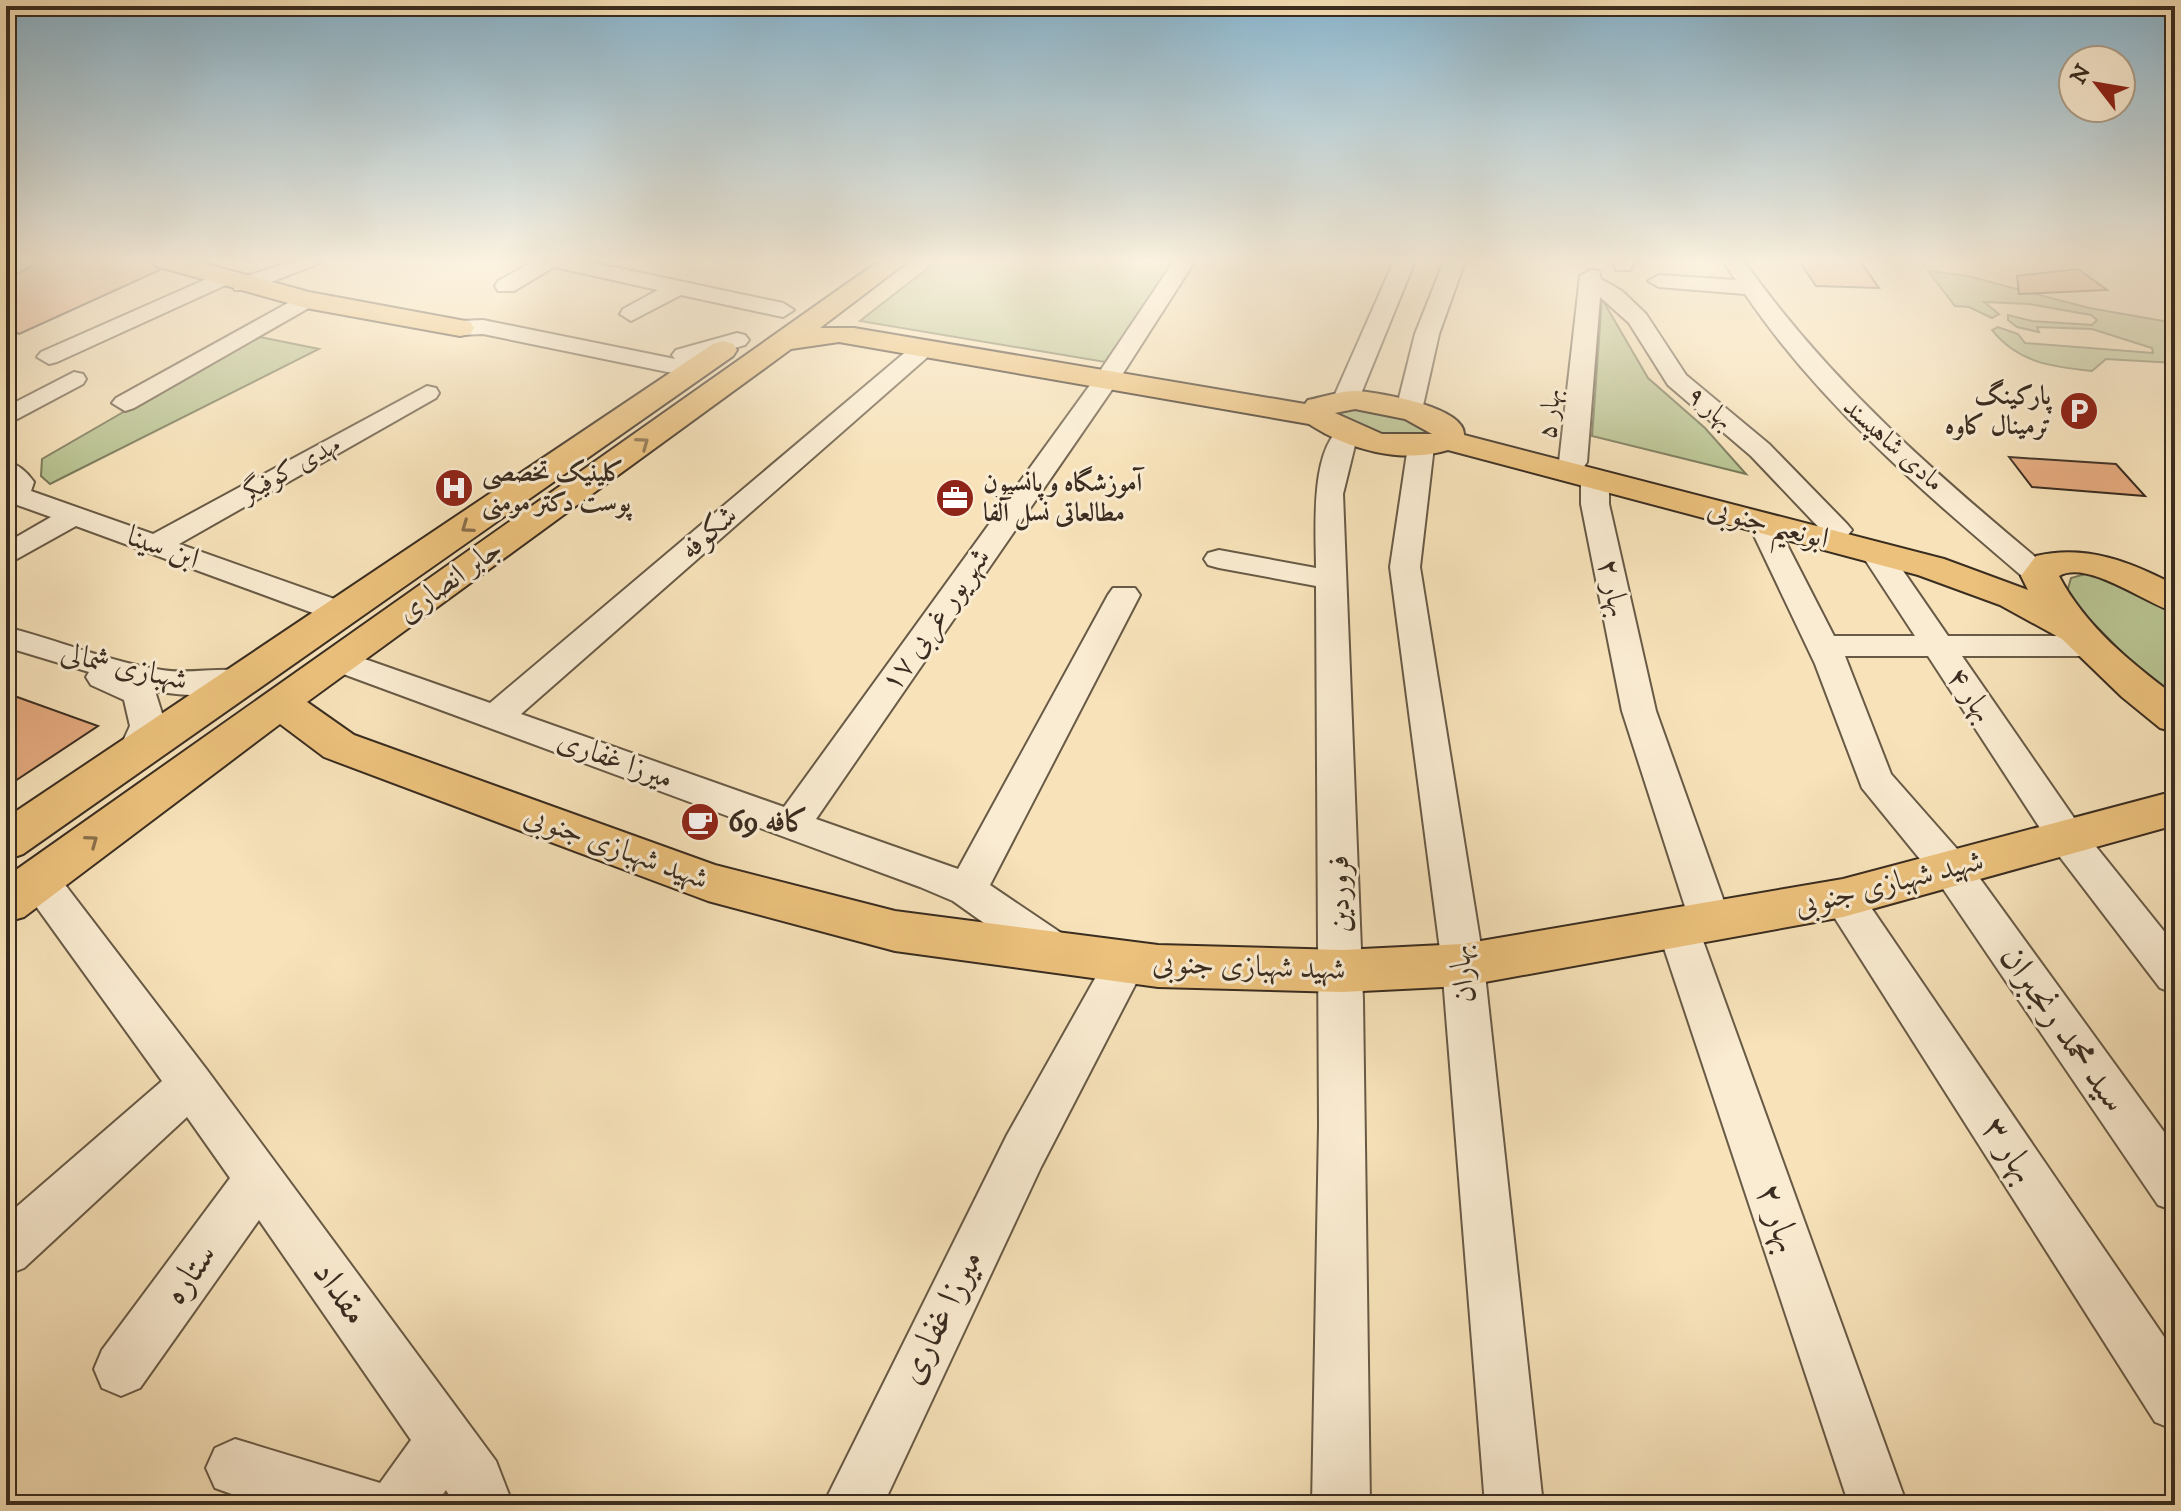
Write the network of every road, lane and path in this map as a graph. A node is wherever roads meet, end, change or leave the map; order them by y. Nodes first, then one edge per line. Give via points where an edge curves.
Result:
1 (111, 332) edge
2 (251, 332) edge
3 (465, 332) edge
4 (765, 332) edge
5 (773, 332) edge
6 (822, 332) edge
7 (884, 332) edge
8 (1138, 332) edge
9 (1373, 332) edge
10 (1428, 332) edge
11 (1589, 332) edge
12 (1646, 332) edge
13 (1783, 332) edge
14 (923, 349) junction
15 (49, 357) dead end
16 (1110, 374) junction
17 (685, 375) junction
18 (74, 379) dead end
19 (427, 393) dead end
20 (125, 403) dead end
21 (1337, 412) junction
22 (6, 417) edge
23 (1432, 431) junction
24 (1584, 470) junction
25 (11, 480) edge
26 (73, 516) junction
27 (1762, 523) junction
28 (1837, 530) junction
29 (155, 545) junction
30 (1875, 552) junction
31 (6, 556) edge
32 (1219, 559) dead end
33 (2040, 576) junction
34 (1332, 580) junction
35 (1124, 595) dead end
36 (2175, 600) edge
37 (343, 613) junction
38 (6, 637) edge
39 (2087, 639) junction
40 (1823, 646) junction
41 (6, 647) edge
42 (1938, 648) junction
43 (339, 661) junction
44 (261, 692) junction
45 (495, 717) junction
46 (2175, 718) edge
47 (235, 738) junction
48 (339, 746) junction
49 (135, 754) junction
50 (2175, 808) edge
51 (793, 823) junction
52 (2067, 838) junction
53 (6, 842) edge
54 (1951, 869) junction
55 (967, 890) junction
56 (22, 891) edge
57 (1843, 898) junction
58 (1695, 927) junction
59 (1058, 953) junction
60 (1126, 962) junction
61 (1463, 965) junction
62 (1342, 971) junction
63 (2175, 976) edge
64 (191, 1084) junction
65 (2158, 1137) edge
66 (259, 1179) junction
67 (2175, 1188) edge
68 (6, 1250) edge
69 (121, 1369) dead end
70 (2175, 1402) edge
71 (445, 1441) junction
72 (235, 1468) dead end
73 (362, 1505) edge
74 (400, 1505) edge
75 (484, 1505) edge
76 (852, 1505) edge
77 (1341, 1505) edge
78 (1514, 1505) edge
79 (1878, 1505) edge

1 - 15 street
2 - 20 street
3 - 17 street
4 - 17 main road, جابر انصاری via 737,340
5 - 17 main road, جابر انصاری
6 - 14 main road
7 - 16 main road
8 - 16 street, ۱۷ شهریور غربی
9 - 21 street, فروردین
10 - 23 street, بهاران
11 - 24 street, بهار ۵
12 - 28 street, بهار ۹ via 1677,380 1760,450
13 - 33 street, مادی شاهپسند via 1838,394
14 - 16 main road
14 - 45 street, شکوفه
16 - 21 main road
16 - 51 street, ۱۷ شهریور غربی
17 -> 37 main road, جابر انصاری
43 -> 17 main road, جابر انصاری
18 - 22 street
19 - 29 street, مهدی کوفیگر
21 - 23 main road, ابونعیم جنوبی via 1383,442
21 - 34 street, فروردین via 1343,439 1329,494
23 - 24 main road, ابونعیم جنوبی
23 - 61 street, بهاران via 1405,567
24 - 27 main road, ابونعیم جنوبی
24 - 28 main road, ابونعیم جنوبی
24 - 58 street, بهار ۲
25 - 26 street, ابن سینا via 16,495
26 - 29 street, ابن سینا
26 - 31 street
27 - 30 main road, ابونعیم جنوبی
27 - 40 street
28 - 33 main road, ابونعیم جنوبی
29 - 37 street, ابن سینا
30 - 39 main road, ابونعیم جنوبی via 2013,597
30 - 42 street, بهار ۴
32 - 34 street
33 - 36 main road via 2049,564 2069,559 2109,570
33 - 39 main road via 2051,601
34 - 62 street, فروردین
35 - 55 street
37 - 44 main road, جابر انصاری
38 - 44 street, شهبازی شمالی via 159,681
39 - 42 street
39 - 46 main road
40 - 42 street
40 - 54 street via 1875,779
41 - 49 street, شهبازی شمالی via 88,670 140,694 148,726
42 - 52 street, بهار ۴
43 - 44 main road, جابر انصاری
43 - 45 street, میرزا غفاری
44 - 47 main road, جابر انصاری
44 - 48 main road, شهید شهبازی جنوبی
44 - 49 main road, جابر انصاری
45 - 51 street, میرزا غفاری
47 - 48 main road, شهید شهبازی جنوبی
56 -> 47 main road, جابر انصاری
48 - 59 main road, شهید شهبازی جنوبی via 708,882 895,931
49 - 53 main road, جابر انصاری
50 - 52 main road, شهید شهبازی جنوبی
51 - 55 street, میرزا غفاری
52 - 54 main road, شهید شهبازی جنوبی
52 - 63 street, بهار ۴
54 - 57 main road, شهید شهبازی جنوبی
54 - 65 street, سید محمد رنجبران
55 - 59 street, میرزا غفاری
56 - 64 street, مقداد
57 - 58 main road, شهید شهبازی جنوبی
57 - 70 street, بهار ۳
58 - 61 main road, شهید شهبازی جنوبی
58 - 79 street, بهار ۲
59 - 60 main road, شهید شهبازی جنوبی
60 - 62 main road, شهید شهبازی جنوبی
60 - 76 street, میرزا غفاری via 1024,1151
61 - 62 main road, شهید شهبازی جنوبی
61 - 78 street, بهاران
62 - 77 street, فروردین
64 - 66 street, مقداد
64 - 68 street
65 - 67 street, سید محمد رنجبران
66 - 69 street, ستاره
66 - 71 street, مقداد
71 - 74 street
71 - 75 street, مقداد via 475,1482
72 - 73 street

